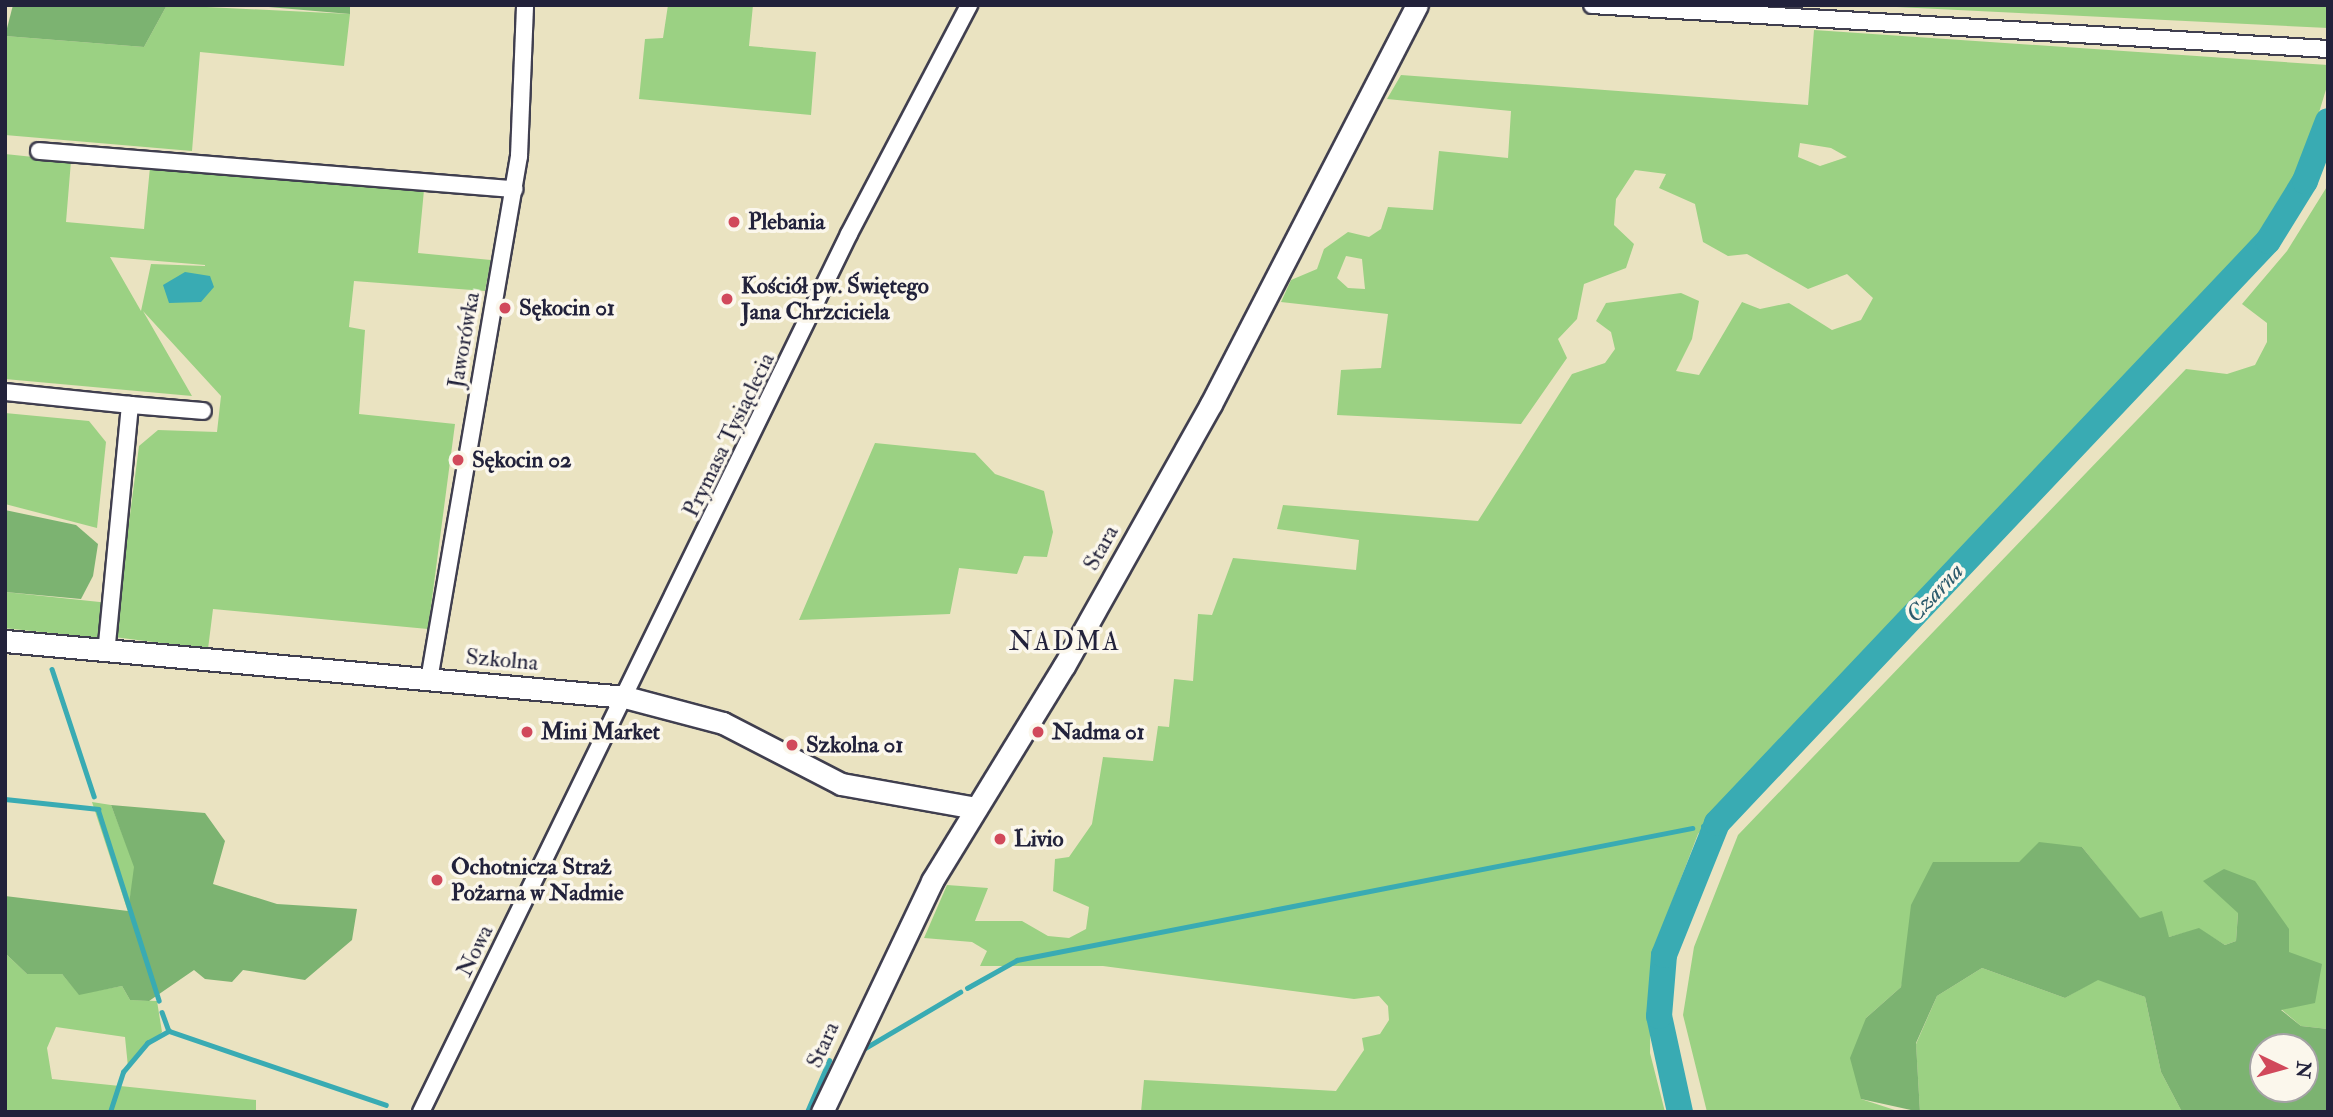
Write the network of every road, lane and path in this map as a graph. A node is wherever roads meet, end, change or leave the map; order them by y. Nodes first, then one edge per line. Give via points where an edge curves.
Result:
1 (525, 5) edge
2 (961, 5) edge
3 (1417, 5) edge
4 (1591, 5) edge
5 (969, 6) edge
6 (2325, 48) edge
7 (39, 151) dead end
8 (514, 189) junction
9 (5, 393) edge
10 (130, 405) junction
11 (203, 411) dead end
12 (5, 641) edge
13 (106, 652) junction
14 (429, 680) junction
15 (625, 697) junction
16 (976, 808) junction
17 (422, 1112) edge
18 (822, 1112) edge

1 - 8 street, Jaworówka
2 - 5 street
3 - 16 street, Stara via 1211,404 1065,666
4 - 6 street
5 - 15 street, Prymasa Tysiąclecia via 849,234
7 - 8 street
8 - 14 street, Jaworówka
9 - 10 street
10 - 11 street
10 - 13 street
12 - 13 street, Szkolna
13 - 14 street, Szkolna
14 - 15 street, Szkolna
15 - 16 street, Szkolna via 723,723 841,784
15 - 17 street, Nowa
16 - 18 street, Stara via 887,967

